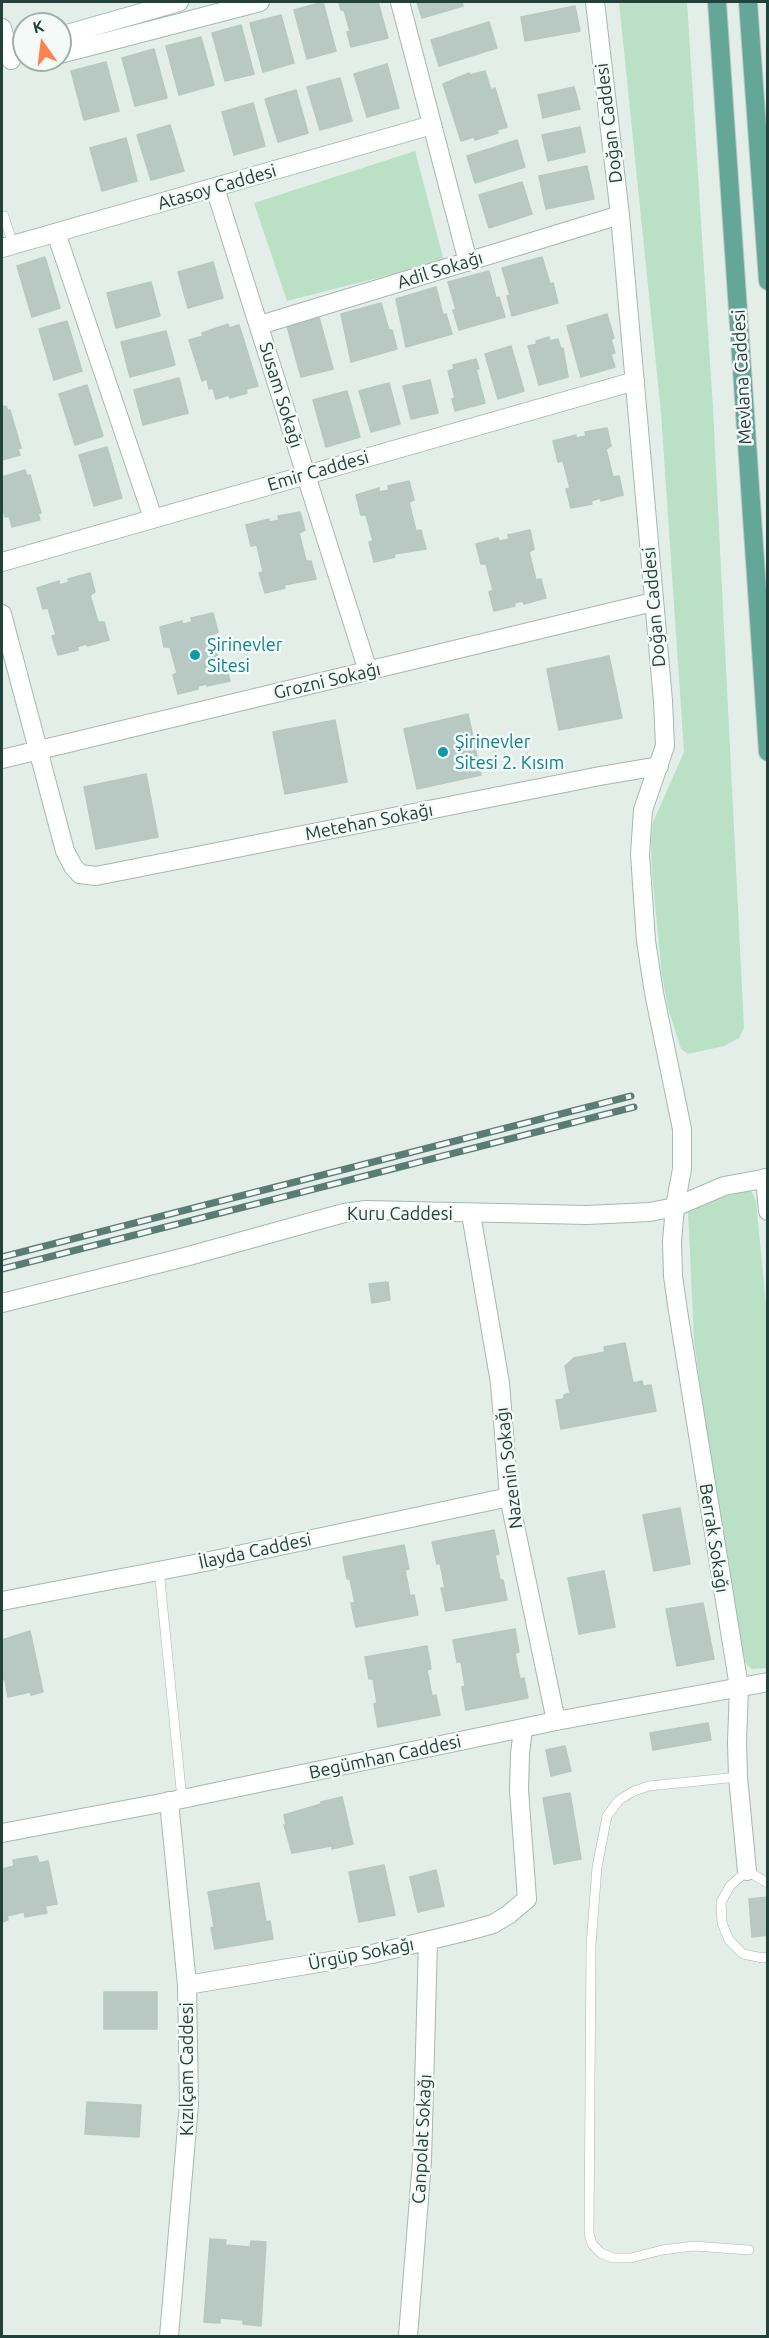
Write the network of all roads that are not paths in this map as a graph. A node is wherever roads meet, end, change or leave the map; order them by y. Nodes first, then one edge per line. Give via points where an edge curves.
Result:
1 (179, 2) edge
2 (260, 2) edge
3 (400, 2) edge
4 (596, 2) edge
5 (717, 2) edge
6 (748, 2) edge
7 (2, 28) edge
8 (72, 33) edge
9 (72, 51) edge
10 (12, 52) edge
11 (432, 125) junction
12 (215, 188) junction
13 (620, 215) junction
14 (4, 216) dead end
15 (56, 233) junction
16 (7, 246) edge
17 (468, 262) junction
18 (768, 281) edge
19 (260, 325) junction
20 (634, 381) junction
21 (306, 474) junction
22 (153, 518) junction
23 (2, 562) edge
24 (653, 602) junction
25 (2, 614) edge
26 (368, 671) junction
27 (39, 749) junction
28 (768, 752) edge
29 (2, 759) edge
30 (659, 766) junction
31 (766, 1178) edge
32 (675, 1207) junction
33 (768, 1211) edge
34 (471, 1214) junction
35 (2, 1303) edge
36 (509, 1497) junction
37 (159, 1570) junction
38 (2, 1601) edge
39 (768, 1682) edge
40 (739, 1687) junction
41 (556, 1721) junction
42 (523, 1729) junction
43 (738, 1777) junction
44 (175, 1800) junction
45 (2, 1833) edge
46 (747, 1871) junction
47 (768, 1883) edge
48 (428, 1941) junction
49 (768, 1957) edge
50 (187, 1985) junction
51 (749, 2250) dead end
52 (169, 2337) edge
53 (408, 2337) edge

1 - 8 street
2 - 9 street
3 - 11 street
4 - 13 street, Doğan Caddesi
5 - 28 main road, Mevlana Caddesi
6 - 18 main road
7 - 10 street
11 - 12 street, Atasoy Caddesi
11 - 17 street
12 - 15 street, Atasoy Caddesi
12 - 19 street, Susam Sokağı
13 - 17 street, Adil Sokağı
13 - 20 street, Doğan Caddesi
14 - 16 lane
15 - 16 street, Atasoy Caddesi
15 - 22 street
17 - 19 street, Adil Sokağı
19 - 21 street, Susam Sokağı
20 - 21 street, Emir Caddesi
20 - 24 street, Doğan Caddesi
21 - 22 street, Emir Caddesi
21 - 26 street, Susam Sokağı
22 - 23 street, Emir Caddesi
24 - 26 street, Grozni Sokağı
24 - 30 street, Doğan Caddesi via 665,746
25 - 27 street
26 - 27 street, Grozni Sokağı
27 - 29 street, Grozni Sokağı
27 - 30 street, Metehan Sokağı via 65,851 80,874 96,876
30 - 32 street, Doğan Caddesi via 643,810 640,854 652,983 682,1129 682,1169
31 - 32 street, Kuru Caddesi via 724,1186
31 - 33 street
32 - 34 street, Kuru Caddesi via 628,1214
32 - 40 street, Berrak Sokağı via 675,1288
34 - 35 street, Kuru Caddesi via 366,1210 344,1213
34 - 36 street, Nazenin Sokağı via 500,1383
36 - 37 street, İlayda Caddesi
36 - 41 street, Nazenin Sokağı
37 - 38 street, İlayda Caddesi
37 - 44 lane
39 - 40 street, Begümhan Caddesi
40 - 41 street, Begümhan Caddesi
40 - 43 street, Berrak Sokağı
41 - 42 street, Begümhan Caddesi
42 - 44 street, Begümhan Caddesi
42 - 48 street, Ürgüp Sokağı via 519,1790 527,1899 493,1923
43 - 46 street, Berrak Sokağı
43 - 51 lane via 649,1786 619,1800 607,1816 597,1867 591,1945 589,2233 592,2244 613,2258 694,2246
44 - 45 street, Begümhan Caddesi
44 - 50 street, Kızılçam Caddesi
46 - 47 lane
46 - 49 lane via 721,1902 722,1923 729,1940 743,1954
48 - 50 street, Ürgüp Sokağı
48 - 53 street, Canpolat Sokağı via 422,2161
50 - 52 street, Kızılçam Caddesi via 189,2104

